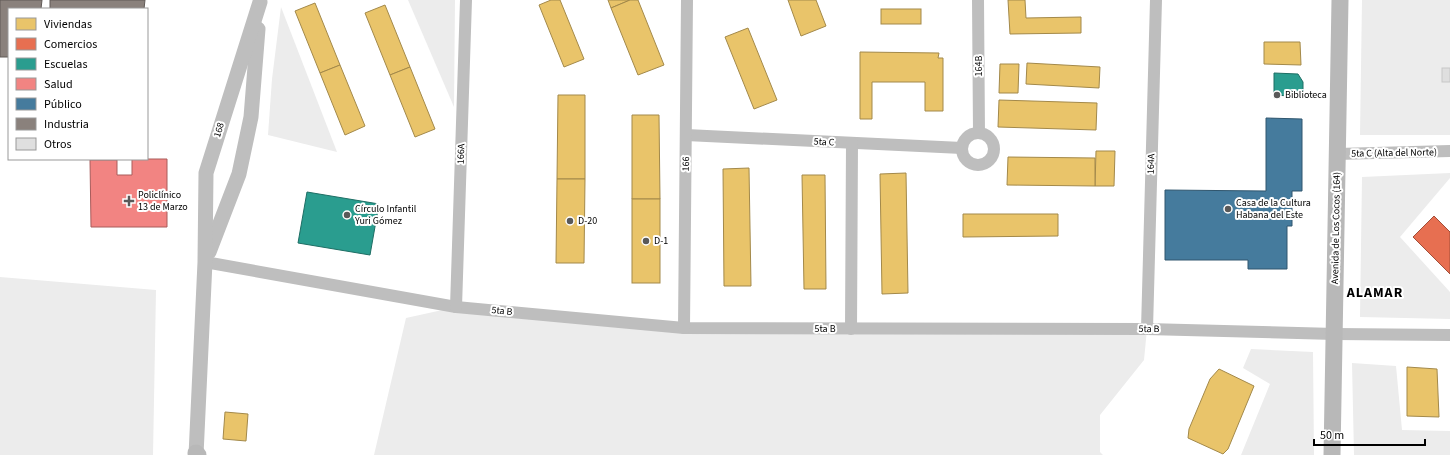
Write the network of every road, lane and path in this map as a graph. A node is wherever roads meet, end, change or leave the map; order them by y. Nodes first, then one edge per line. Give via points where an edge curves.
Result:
1 (466, 0) edge
2 (687, 0) edge
3 (978, 0) edge
4 (1156, 0) edge
5 (1340, 0) edge
6 (260, 1) edge
7 (979, 133) junction
8 (686, 135) junction
9 (852, 143) junction
10 (962, 148) junction
11 (1450, 151) edge
12 (1337, 154) junction
13 (205, 262) junction
14 (456, 307) junction
15 (684, 328) junction
16 (851, 329) junction
17 (1147, 329) junction
18 (1335, 334) junction
19 (1450, 335) edge
20 (197, 454) edge
21 (1332, 455) edge

1 - 14 street, 166A
2 - 8 street, 166
3 - 7 street, 164B
4 - 17 street, 164A
5 - 12 main road, Avenida de Los Cocos (164)
6 - 13 street, 168 via 251,117 239,174
6 - 13 street, 168 via 206,173
7 - 10 street via 969,136
7 - 10 street via 990,138 994,145 990,160 981,165 970,163 963,155
8 - 9 street, 5ta C
8 - 15 street, 166
9 - 10 street, 5ta C
9 - 16 street
11 - 12 street, 5ta C (Alta del Norte)
12 - 18 main road, Avenida de Los Cocos (164)
13 - 14 street, 5ta B
13 - 20 street, 168
14 - 15 street, 5ta B
15 - 16 street, 5ta B
16 - 17 street, 5ta B
17 - 18 street, 5ta B
18 - 19 street, 5ta B
18 - 21 main road, Avenida de Los Cocos (164)

